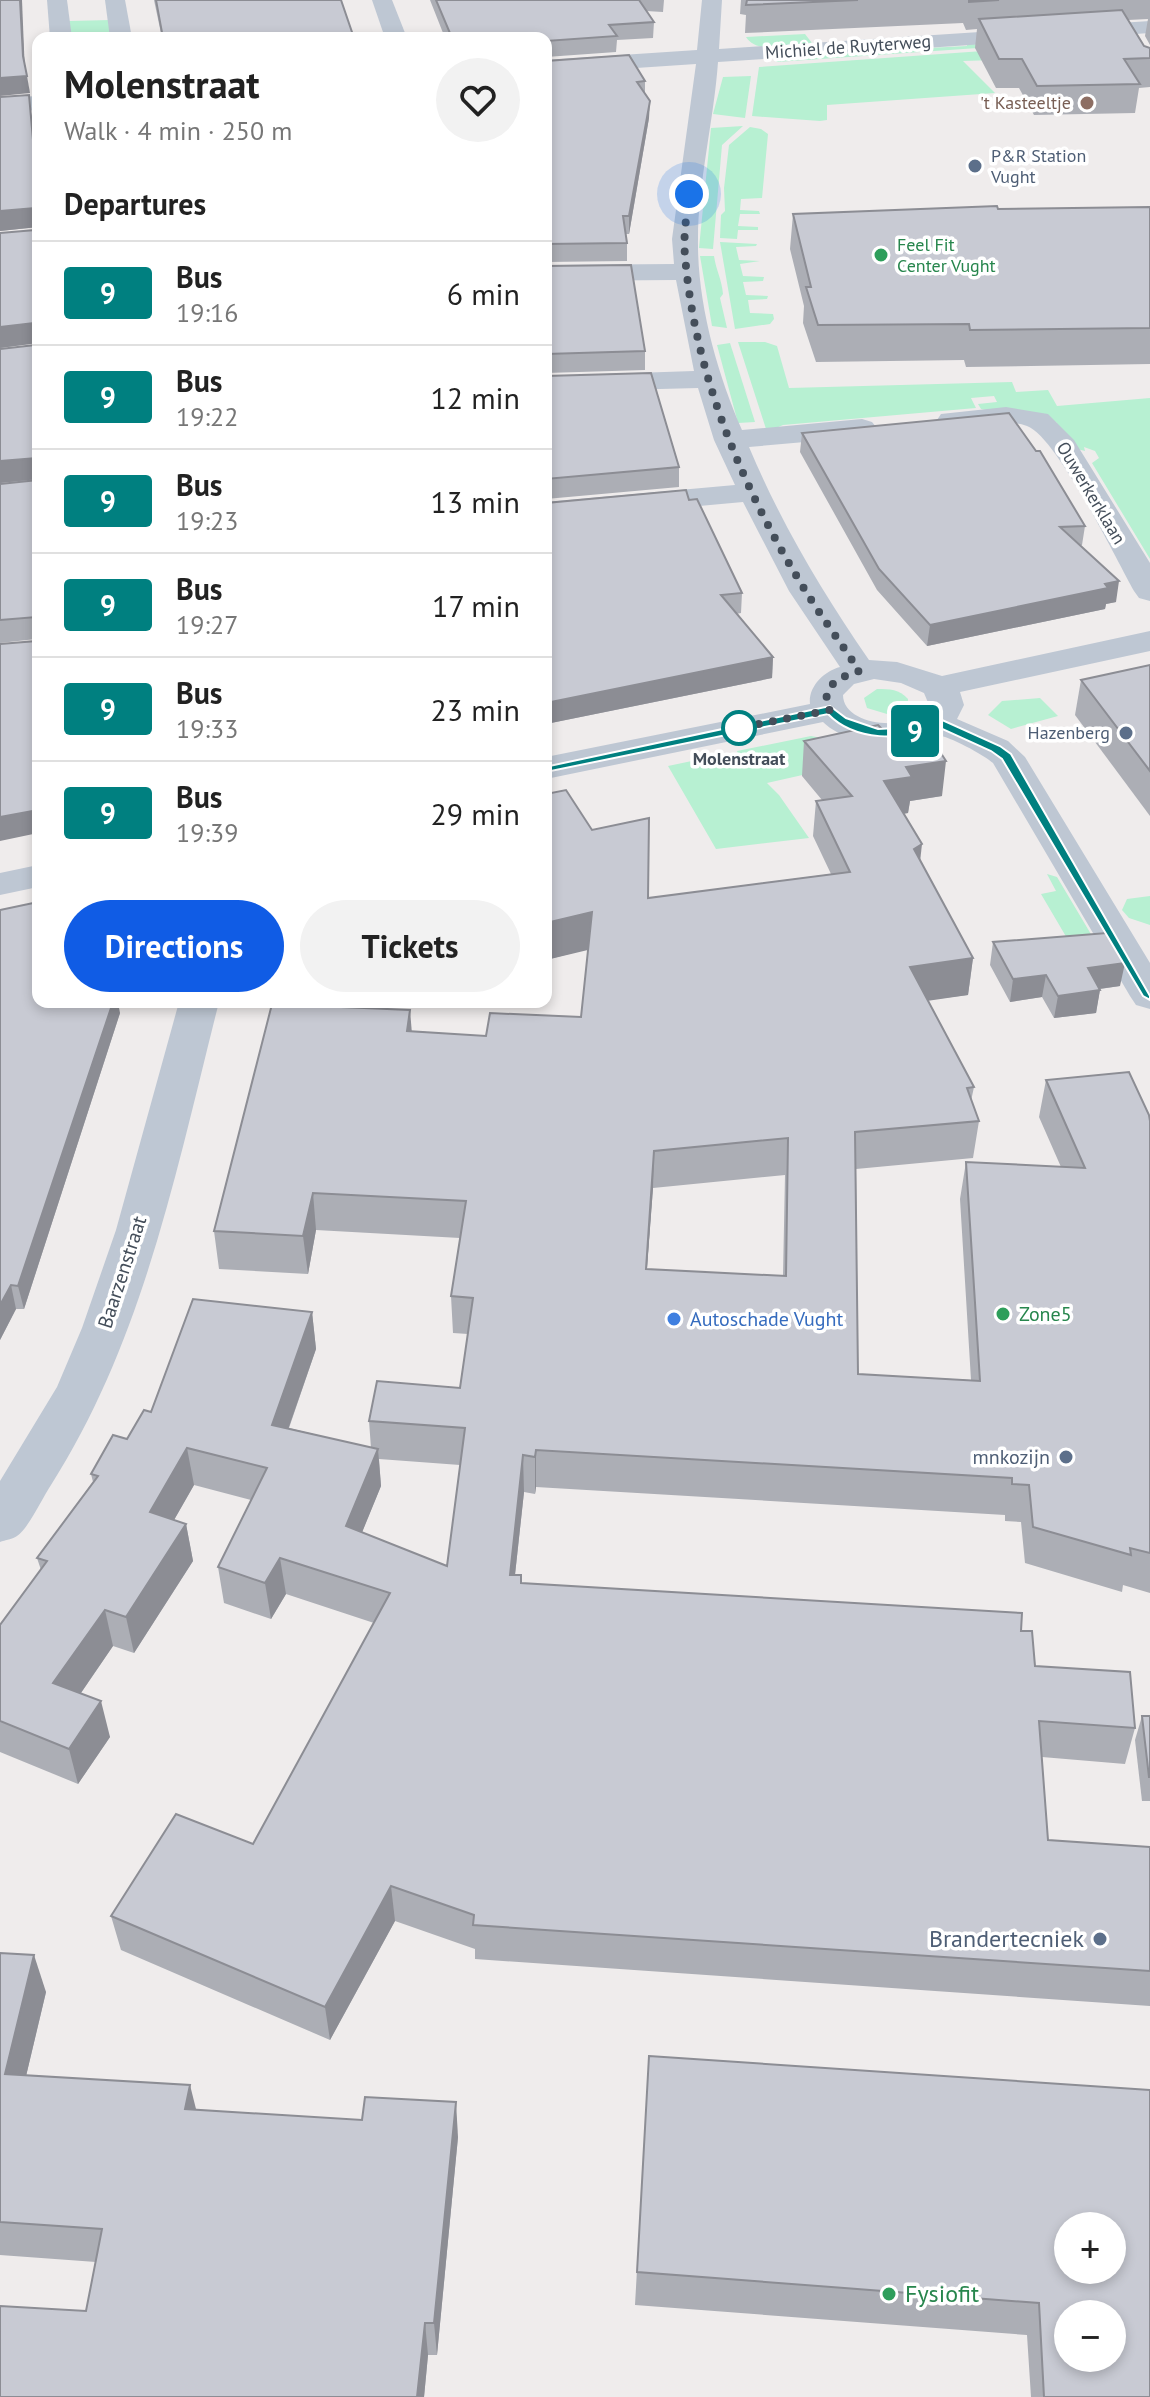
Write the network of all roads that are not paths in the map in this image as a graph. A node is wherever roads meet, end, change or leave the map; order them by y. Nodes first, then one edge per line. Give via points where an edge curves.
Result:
1 (57, 0) edge
2 (115, 0) edge
3 (382, 0) edge
4 (712, 0) edge
5 (1150, 27) edge
6 (1126, 29) junction
7 (60, 32) edge
8 (120, 32) edge
9 (394, 32) edge
10 (1138, 49) edge
11 (708, 56) junction
12 (552, 67) edge
13 (32, 103) edge
14 (0, 105) edge
15 (687, 272) junction
16 (552, 273) edge
17 (709, 379) junction
18 (552, 384) edge
19 (920, 423) edge
20 (890, 425) edge
21 (729, 440) junction
22 (753, 492) junction
23 (552, 510) edge
24 (1150, 591) edge
25 (1150, 641) edge
26 (859, 671) junction
27 (936, 704) junction
28 (830, 710) junction
29 (552, 767) edge
30 (32, 877) edge
31 (0, 884) edge
32 (1150, 996) edge
33 (197, 1008) edge
34 (0, 1522) edge

1 - 7 street
2 - 8 street
3 - 9 street
4 - 11 street
5 - 6 street, Michiel de Ruyterweg
6 - 10 street
6 - 11 street, Michiel de Ruyterweg
11 - 12 street, Michiel de Ruyterweg
11 - 15 street via 685,239
13 - 14 street
15 - 16 street
15 - 17 street
17 - 18 street
17 - 21 street
19 - 24 street, Ouwerkerklaan via 996,416 1041,420 1071,456
20 - 21 street
21 - 22 street
22 - 23 street
22 - 26 street via 805,591
25 - 27 street
26 - 27 street via 893,670 920,677
26 - 28 street via 832,684 826,693
27 - 28 street via 916,731 877,733 842,721
27 - 32 street via 1007,757
28 - 29 street
30 - 31 street
33 - 34 street, Baarzenstraat via 138,1230 105,1328 47,1450

